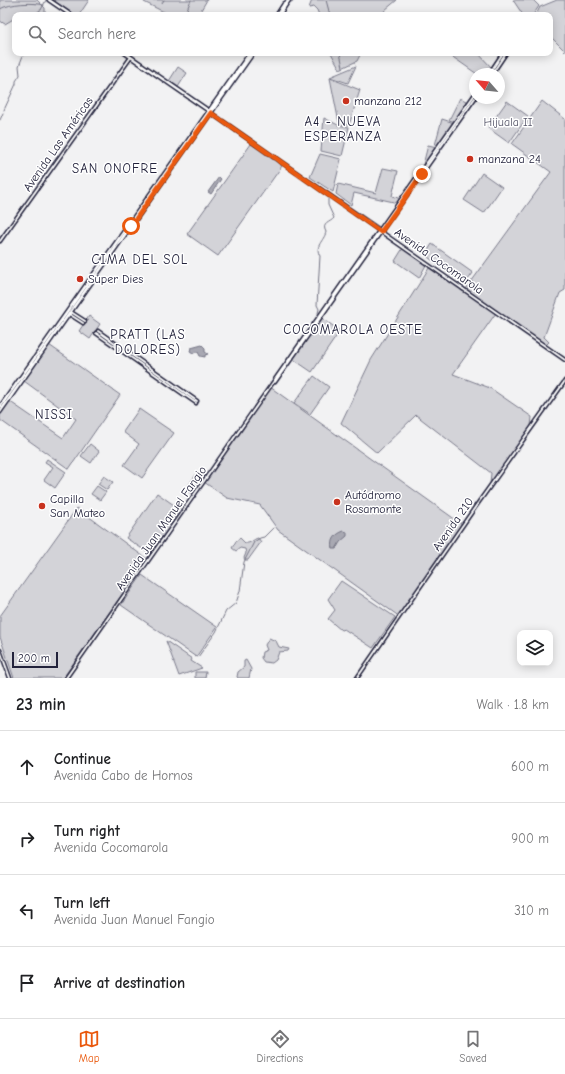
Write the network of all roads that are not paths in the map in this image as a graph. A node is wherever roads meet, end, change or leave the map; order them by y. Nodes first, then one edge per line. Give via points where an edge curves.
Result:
1 (49, 0) edge
2 (288, 1) edge
3 (67, 12) edge
4 (280, 12) edge
5 (249, 56) edge
6 (501, 56) edge
7 (504, 56) edge
8 (131, 57) joint
9 (493, 68) edge
10 (496, 68) edge
11 (469, 103) edge
12 (471, 104) edge
13 (210, 112) junction
14 (380, 231) junction
15 (0, 242) edge
16 (70, 313) junction
17 (84, 322) dead end
18 (97, 332) dead end
19 (565, 360) edge
20 (565, 381) edge
21 (197, 402) dead end
22 (0, 407) edge
23 (0, 412) edge
24 (0, 650) edge
25 (10, 678) edge
26 (66, 678) edge
27 (357, 678) edge

1 - 3 main road
2 - 4 main road
5 - 13 main road
6 - 9 main road
7 - 10 main road
8 - 13 main road, Avenida Cocomarola
8 - 15 main road, Avenida Las Américas
11 - 14 main road, Avenida Juan Manuel Fangio
12 - 14 main road, Avenida Juan Manuel Fangio
13 - 14 main road, Avenida Cocomarola
13 - 16 main road
13 - 22 main road
14 - 19 main road, Avenida Cocomarola
14 - 26 main road, Avenida Juan Manuel Fangio
16 - 17 main road
16 - 23 main road
18 - 21 main road
20 - 27 main road, Avenida 210
24 - 25 main road

